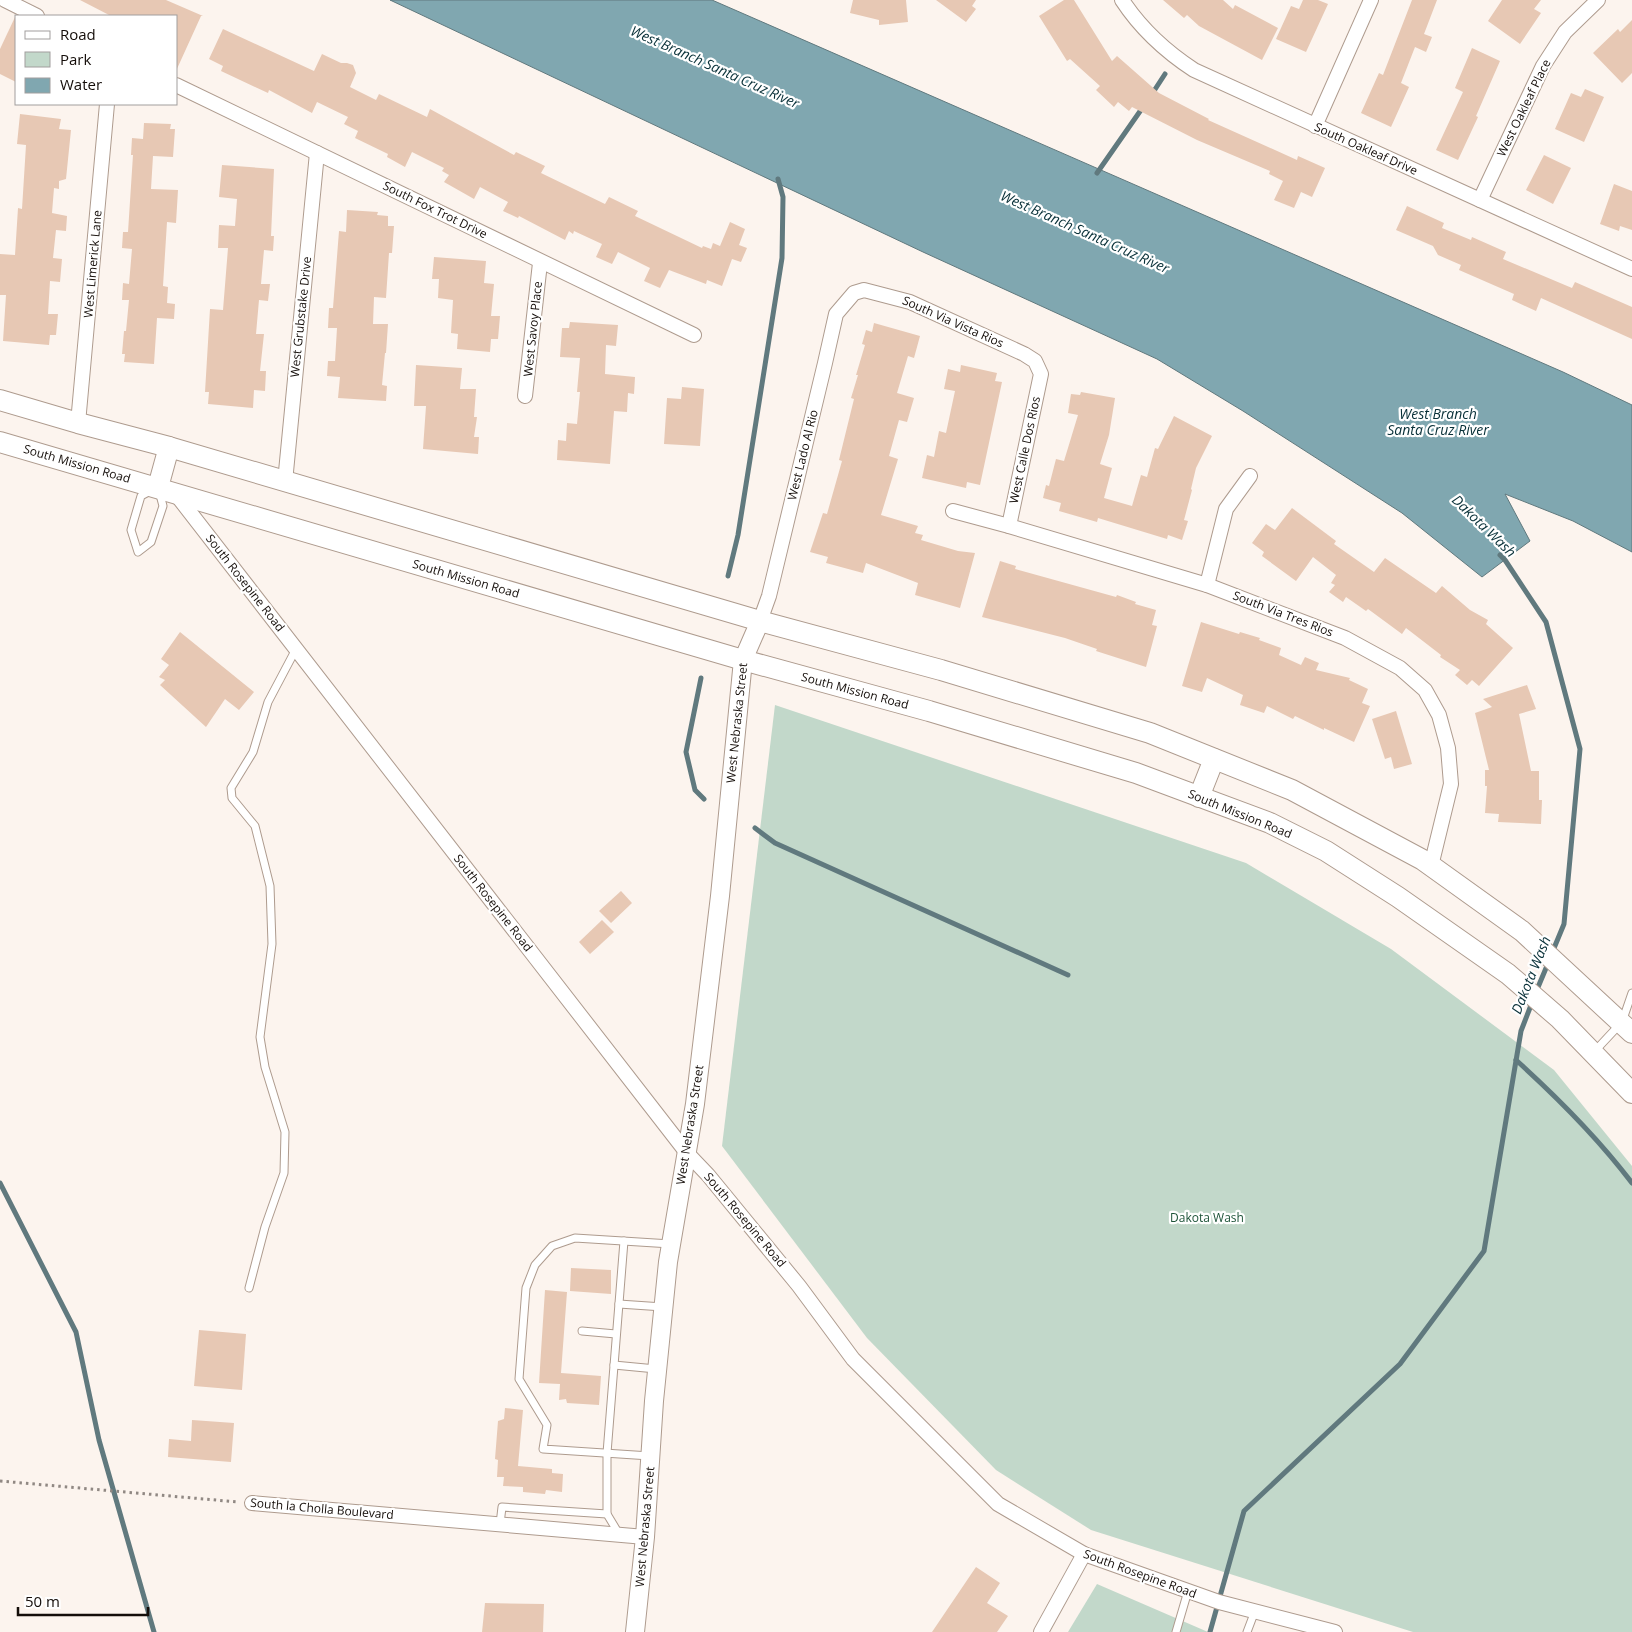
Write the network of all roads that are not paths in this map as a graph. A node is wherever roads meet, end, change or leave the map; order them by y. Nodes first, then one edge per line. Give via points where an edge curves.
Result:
1 (5, 0) edge
2 (1122, 0) edge
3 (1371, 0) edge
4 (1598, 0) edge
5 (35, 15) edge
6 (178, 86) edge
7 (107, 105) edge
8 (1315, 126) junction
9 (317, 153) junction
10 (1480, 200) junction
11 (540, 263) junction
12 (1632, 268) edge
13 (854, 293) joint
14 (694, 335) dead end
15 (1041, 374) joint
16 (525, 396) dead end
17 (0, 400) edge
18 (78, 423) junction
19 (0, 442) edge
20 (169, 446) junction
21 (1250, 476) dead end
22 (285, 482) junction
23 (166, 490) junction
24 (953, 511) dead end
25 (1009, 526) junction
26 (1207, 585) junction
27 (760, 621) junction
28 (296, 648) junction
29 (743, 660) junction
30 (1214, 759) junction
31 (1199, 797) junction
32 (1431, 866) junction
33 (1632, 993) edge
34 (1629, 1024) edge
35 (1594, 1052) junction
36 (1632, 1094) edge
37 (686, 1153) junction
38 (624, 1241) junction
39 (671, 1244) junction
40 (249, 1288) dead end
41 (619, 1304) junction
42 (663, 1307) junction
43 (582, 1331) dead end
44 (616, 1334) junction
45 (614, 1365) junction
46 (657, 1369) junction
47 (607, 1453) junction
48 (650, 1456) junction
49 (252, 1503) road end
50 (607, 1514) junction
51 (500, 1524) junction
52 (620, 1534) junction
53 (645, 1537) junction
54 (1084, 1554) junction
55 (1188, 1591) junction
56 (1255, 1611) junction
57 (635, 1632) edge
58 (1041, 1632) edge
59 (1176, 1632) edge
60 (1247, 1632) edge
61 (1335, 1632) edge

1 - 5 street
2 - 8 street, South Oakleaf Drive via 1147,33 1181,62 1214,81
3 - 8 street
4 - 10 street, West Oakleaf Place via 1565,32 1543,66
6 - 9 street, South Fox Trot Drive
7 - 18 street, West Limerick Lane
8 - 10 street, South Oakleaf Drive
9 - 11 street, South Fox Trot Drive
9 - 22 street, West Grubstake Drive
10 - 12 street, South Oakleaf Drive
11 - 14 street, South Fox Trot Drive
11 - 16 street, West Savoy Place
13 - 15 street, South Via Vista Rios via 864,290 910,302 1024,354 1036,361
13 - 27 street, West Lado Al Rio via 836,314 769,596
15 - 25 street, West Calle Dos Rios
17 - 18 main road
18 - 20 main road
19 - 23 main road, South Mission Road
20 - 22 main road
20 - 23 main road
21 - 26 street via 1226,509
22 - 27 main road
23 - 23 lane via 141,496 132,530 138,552 151,542
23 - 28 street, South Rosepine Road
23 - 29 main road, South Mission Road
24 - 25 street, South Via Tres Rios
25 - 26 street, South Via Tres Rios
26 - 32 street, South Via Tres Rios via 1345,638 1400,668 1425,690 1439,715 1448,748 1451,784
27 - 29 street, West Nebraska Street
27 - 30 main road via 1122,724
28 - 37 street, South Rosepine Road
28 - 40 lane via 268,702 254,752 231,788 232,798 255,826 270,886 272,944 260,1037 265,1066 285,1132 284,1172
29 - 31 main road, South Mission Road via 948,717 1136,774
29 - 37 street, West Nebraska Street via 718,906 695,1104
30 - 31 main road
30 - 32 main road via 1292,790
31 - 35 main road, South Mission Road via 1270,824 1326,851 1398,896 1508,974
32 - 34 main road via 1522,931
33 - 34 lane
34 - 35 lane
35 - 36 main road, South Mission Road
37 - 39 street, West Nebraska Street
37 - 54 street, South Rosepine Road via 708,1175 799,1286 853,1359 998,1504
38 - 39 lane
38 - 41 lane
38 - 47 lane via 575,1238 552,1246 535,1265 526,1288 520,1379 547,1425 543,1449
39 - 42 street, West Nebraska Street
41 - 42 lane
41 - 44 lane
42 - 46 street, West Nebraska Street
43 - 44 lane
44 - 45 lane
45 - 46 lane
45 - 47 lane
46 - 48 street, West Nebraska Street
47 - 48 lane
47 - 50 lane
48 - 53 street, West Nebraska Street
49 - 51 street, South la Cholla Boulevard
50 - 51 lane via 502,1507
50 - 52 lane
51 - 52 street, South la Cholla Boulevard
52 - 53 street, South la Cholla Boulevard
53 - 57 street, West Nebraska Street
54 - 55 street, South Rosepine Road
54 - 58 street
55 - 56 street, South Rosepine Road
55 - 59 lane
56 - 60 lane
56 - 61 street, South Rosepine Road

